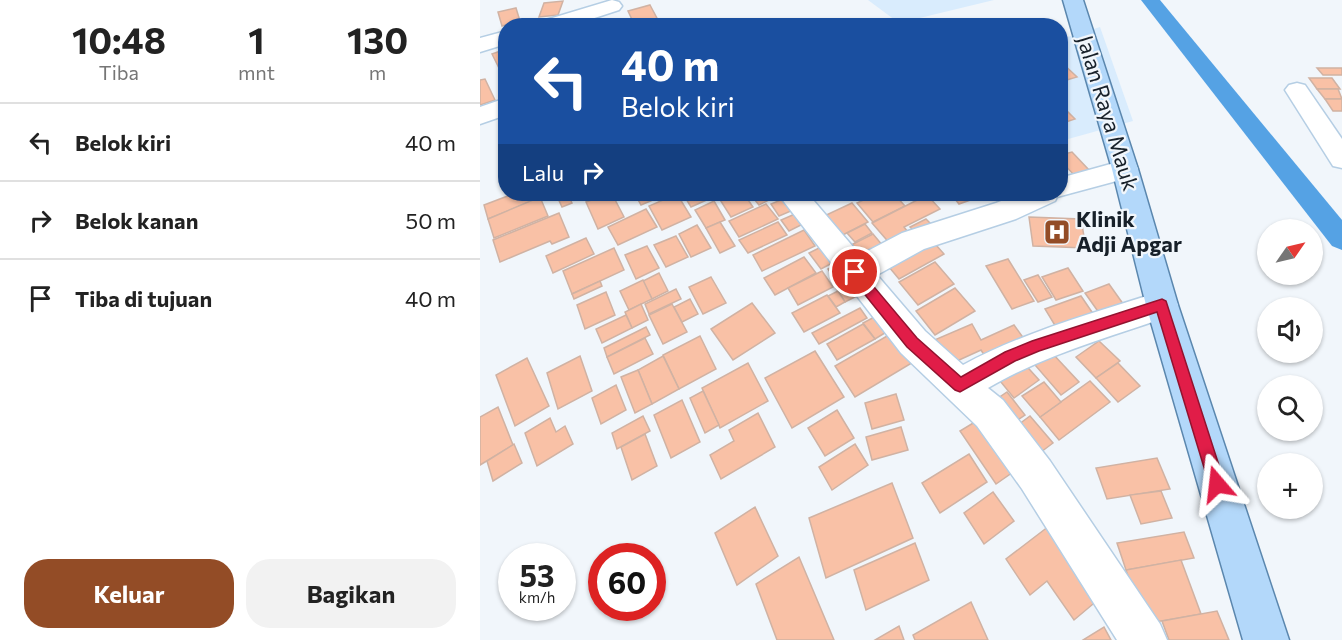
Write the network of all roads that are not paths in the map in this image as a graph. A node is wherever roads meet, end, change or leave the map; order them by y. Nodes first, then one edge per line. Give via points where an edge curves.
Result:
1 (1073, 0) edge
2 (610, 3) edge
3 (568, 18) edge
4 (620, 18) edge
5 (498, 40) edge
6 (480, 45) edge
7 (1297, 90) dead end
8 (498, 109) edge
9 (480, 116) edge
10 (1342, 159) edge
11 (1125, 169) junction
12 (1068, 186) edge
13 (798, 201) edge
14 (1029, 201) edge
15 (855, 272) junction
16 (1162, 305) junction
17 (960, 385) junction
18 (1144, 640) edge
19 (1266, 640) edge

1 - 11 main road, Jalan Raya Mauk
2 - 3 street
2 - 4 street
5 - 6 street
7 - 10 street
8 - 9 street
11 - 12 street
11 - 16 main road, Jalan Raya Mauk
13 - 15 street
14 - 15 street via 913,242
15 - 17 street via 912,342
16 - 17 street via 1037,346
16 - 19 main road, Jalan Raya Mauk
17 - 18 street via 990,413 1012,442

